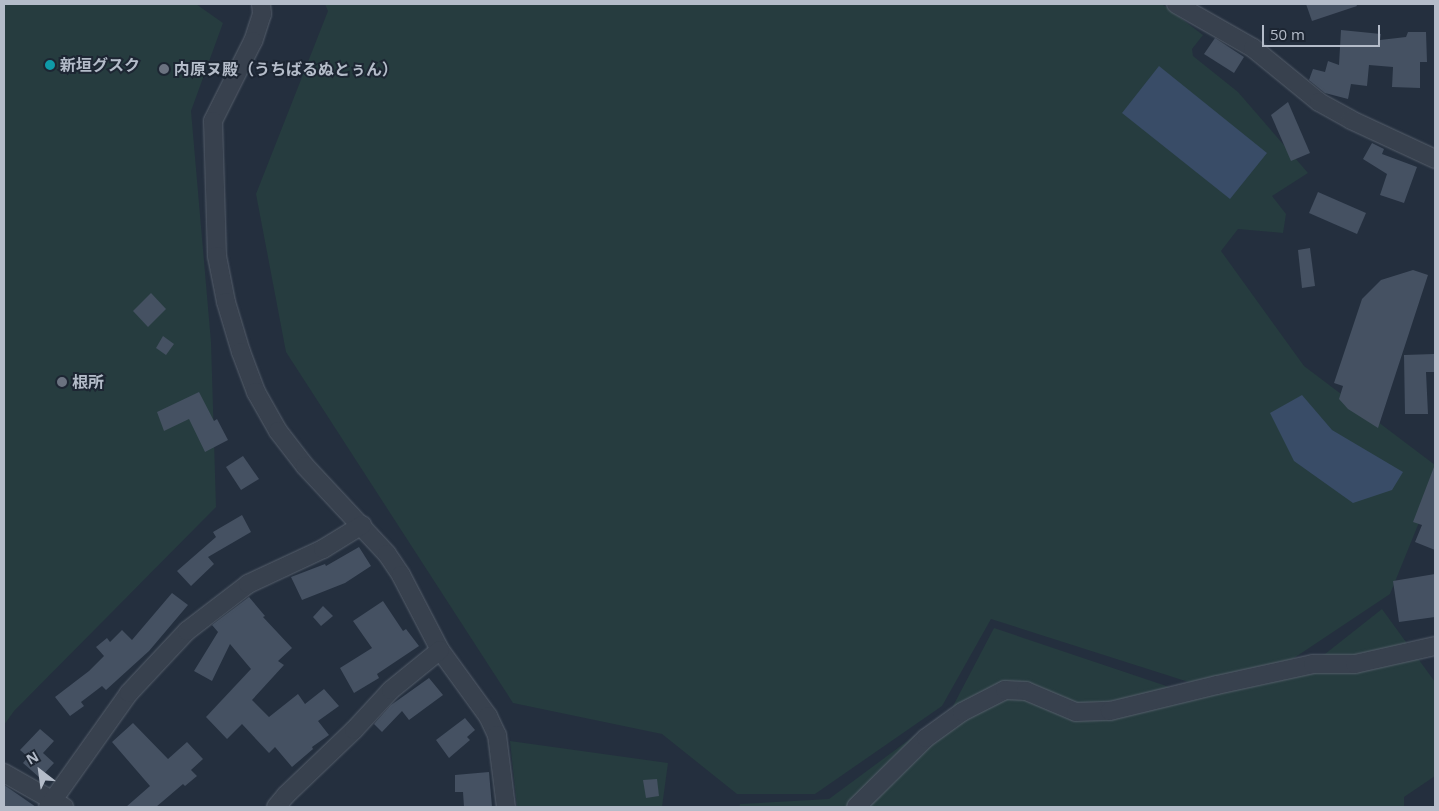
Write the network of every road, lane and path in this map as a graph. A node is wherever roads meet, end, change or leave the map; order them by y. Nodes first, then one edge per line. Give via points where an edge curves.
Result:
1 (261, 4) edge
2 (1176, 4) edge
3 (1435, 159) edge
4 (362, 525) junction
5 (1435, 646) edge
6 (440, 650) junction
7 (4, 773) edge
8 (54, 805) edge
9 (276, 807) edge
10 (506, 807) edge
11 (856, 807) edge

1 - 4 street via 262,14 253,41 213,121 218,256 226,302 256,392 278,431 305,466
2 - 3 street via 1253,48 1319,102
4 - 6 street via 401,575
4 - 8 street via 322,550 248,584 187,631 129,694
5 - 11 street via 1355,664 1313,664 1110,711 1076,712 1026,691 1005,690 962,712 926,738
6 - 9 street via 391,690
6 - 10 street via 488,716 497,735
7 - 8 street

